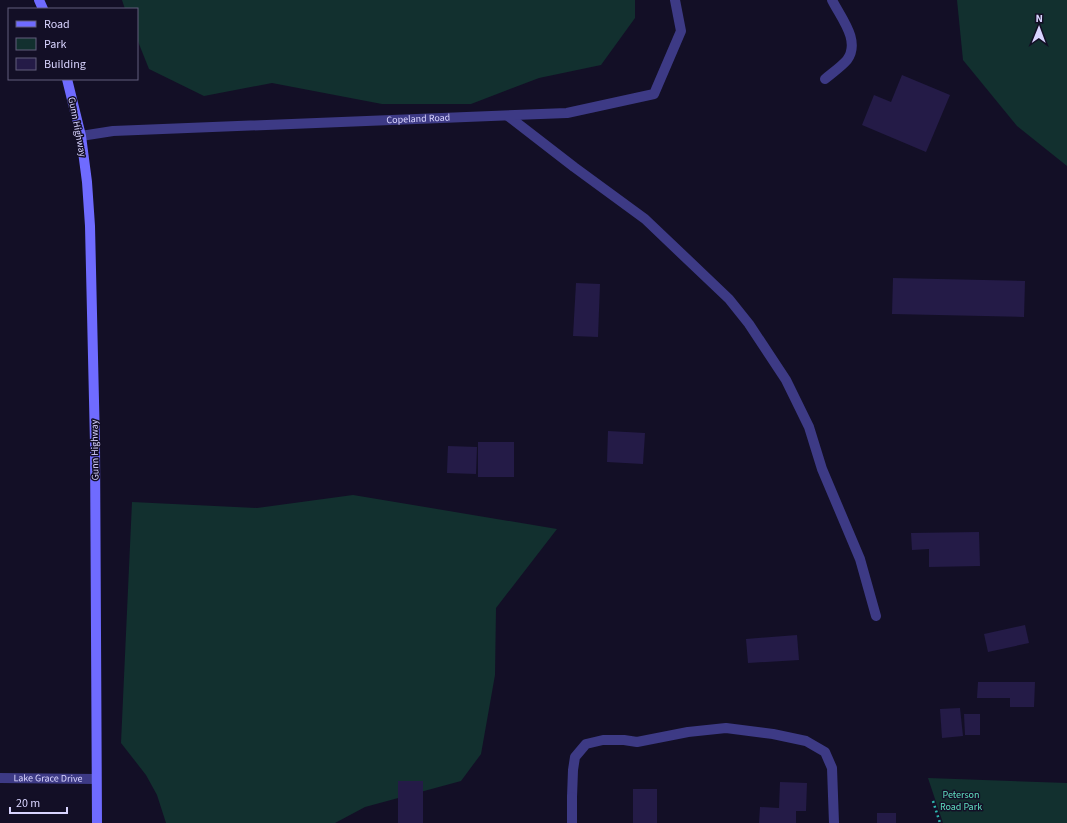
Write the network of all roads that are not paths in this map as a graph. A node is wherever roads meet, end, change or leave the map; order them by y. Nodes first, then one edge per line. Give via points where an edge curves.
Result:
1 (675, 0) edge
2 (832, 0) edge
3 (825, 79) dead end
4 (67, 80) edge
5 (508, 116) junction
6 (81, 136) junction
7 (876, 616) dead end
8 (0, 778) edge
9 (96, 779) junction
10 (97, 823) edge
11 (572, 823) edge
12 (834, 823) edge

1 - 5 street, Copeland Road via 681,31 654,94 567,113
2 - 3 street via 850,34 853,47 846,60
4 - 6 main road, Gunn Highway
5 - 6 street, Copeland Road via 113,131
5 - 7 street via 645,219 729,299 749,324 786,380 809,427 822,469 860,559
6 - 9 main road, Gunn Highway via 87,182 92,280
8 - 9 street, Lake Grace Drive
9 - 10 main road, Gunn Highway
11 - 12 street via 575,757 586,744 603,740 637,742 726,728 806,741 825,752 832,768

